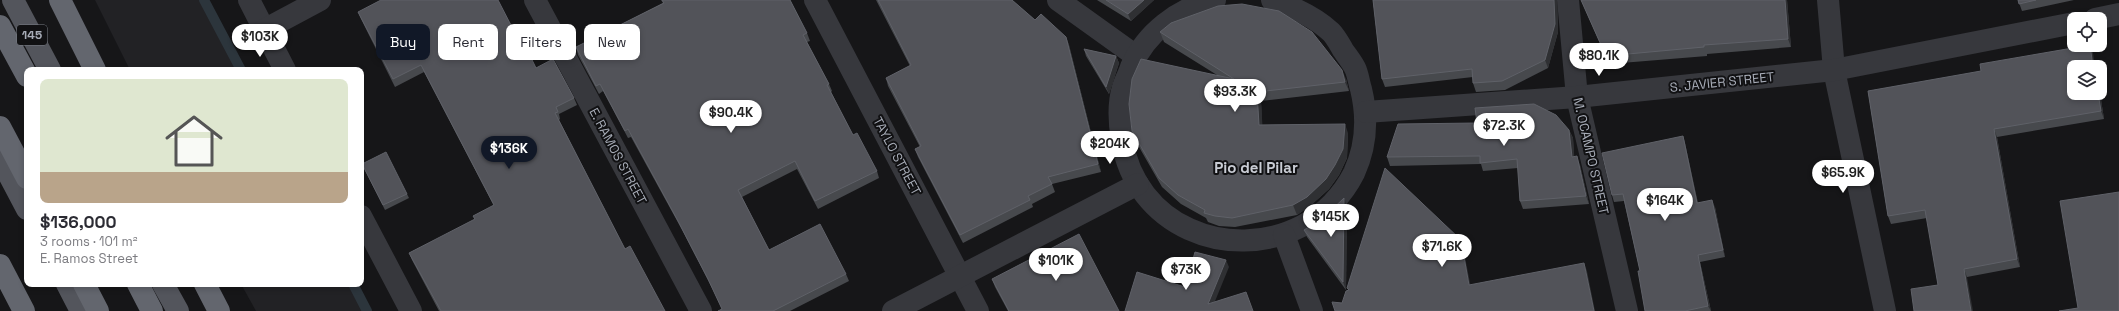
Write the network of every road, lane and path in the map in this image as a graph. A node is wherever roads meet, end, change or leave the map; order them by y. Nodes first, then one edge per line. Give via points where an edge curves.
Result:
1 (13, 0) edge
2 (60, 0) edge
3 (249, 0) edge
4 (320, 0) edge
5 (535, 0) edge
6 (815, 0) edge
7 (1058, 0) edge
8 (1272, 0) edge
9 (1568, 0) edge
10 (1828, 0) edge
11 (1206, 1) edge
12 (1297, 4) edge
13 (2119, 14) edge
14 (2107, 16) edge
15 (2067, 24) edge
16 (0, 26) edge
17 (264, 30) junction
18 (1136, 56) junction
19 (48, 67) edge
20 (94, 67) edge
21 (283, 67) edge
22 (24, 70) edge
23 (1834, 70) junction
24 (1577, 97) junction
25 (1366, 112) junction
26 (0, 127) edge
27 (0, 158) edge
28 (24, 172) edge
29 (1138, 184) junction
30 (24, 203) edge
31 (364, 222) edge
32 (1284, 235) junction
33 (0, 264) edge
34 (960, 277) junction
35 (69, 287) edge
36 (86, 287) edge
37 (140, 287) edge
38 (165, 287) edge
39 (207, 287) edge
40 (24, 311) edge
41 (81, 311) edge
42 (98, 311) edge
43 (152, 311) edge
44 (178, 311) edge
45 (219, 311) edge
46 (411, 311) edge
47 (701, 311) edge
48 (893, 311) edge
49 (978, 311) edge
50 (1312, 311) edge
51 (1626, 311) edge
52 (1885, 311) edge

1 - 19 main road, 145
2 - 20 highway
3 - 17 street
4 - 17 street
5 - 47 street, E. RAMOS STREET
6 - 34 street, TAYLO STREET
7 - 18 street
8 - 12 street
9 - 24 street, M. OCAMPO STREET
10 - 23 street
11 - 18 street via 1176,15 1154,33
12 - 25 street via 1332,33 1356,69
13 - 14 street
15 - 23 street, S. JAVIER STREET
16 - 22 highway
17 - 21 street
18 - 29 street via 1123,87 1118,121 1124,154
23 - 24 street, S. JAVIER STREET
23 - 52 street
24 - 25 street, S. JAVIER STREET
24 - 51 street, M. OCAMPO STREET
25 - 32 street via 1364,144 1354,173 1336,200 1312,221
26 - 28 highway
27 - 30 main road
29 - 32 street via 1159,210 1187,229 1218,240 1245,241
29 - 34 street
31 - 46 street
32 - 50 street
33 - 40 highway
34 - 48 street
34 - 49 street, TAYLO STREET
35 - 41 main road
36 - 42 highway
37 - 43 highway
38 - 44 main road
39 - 45 highway

